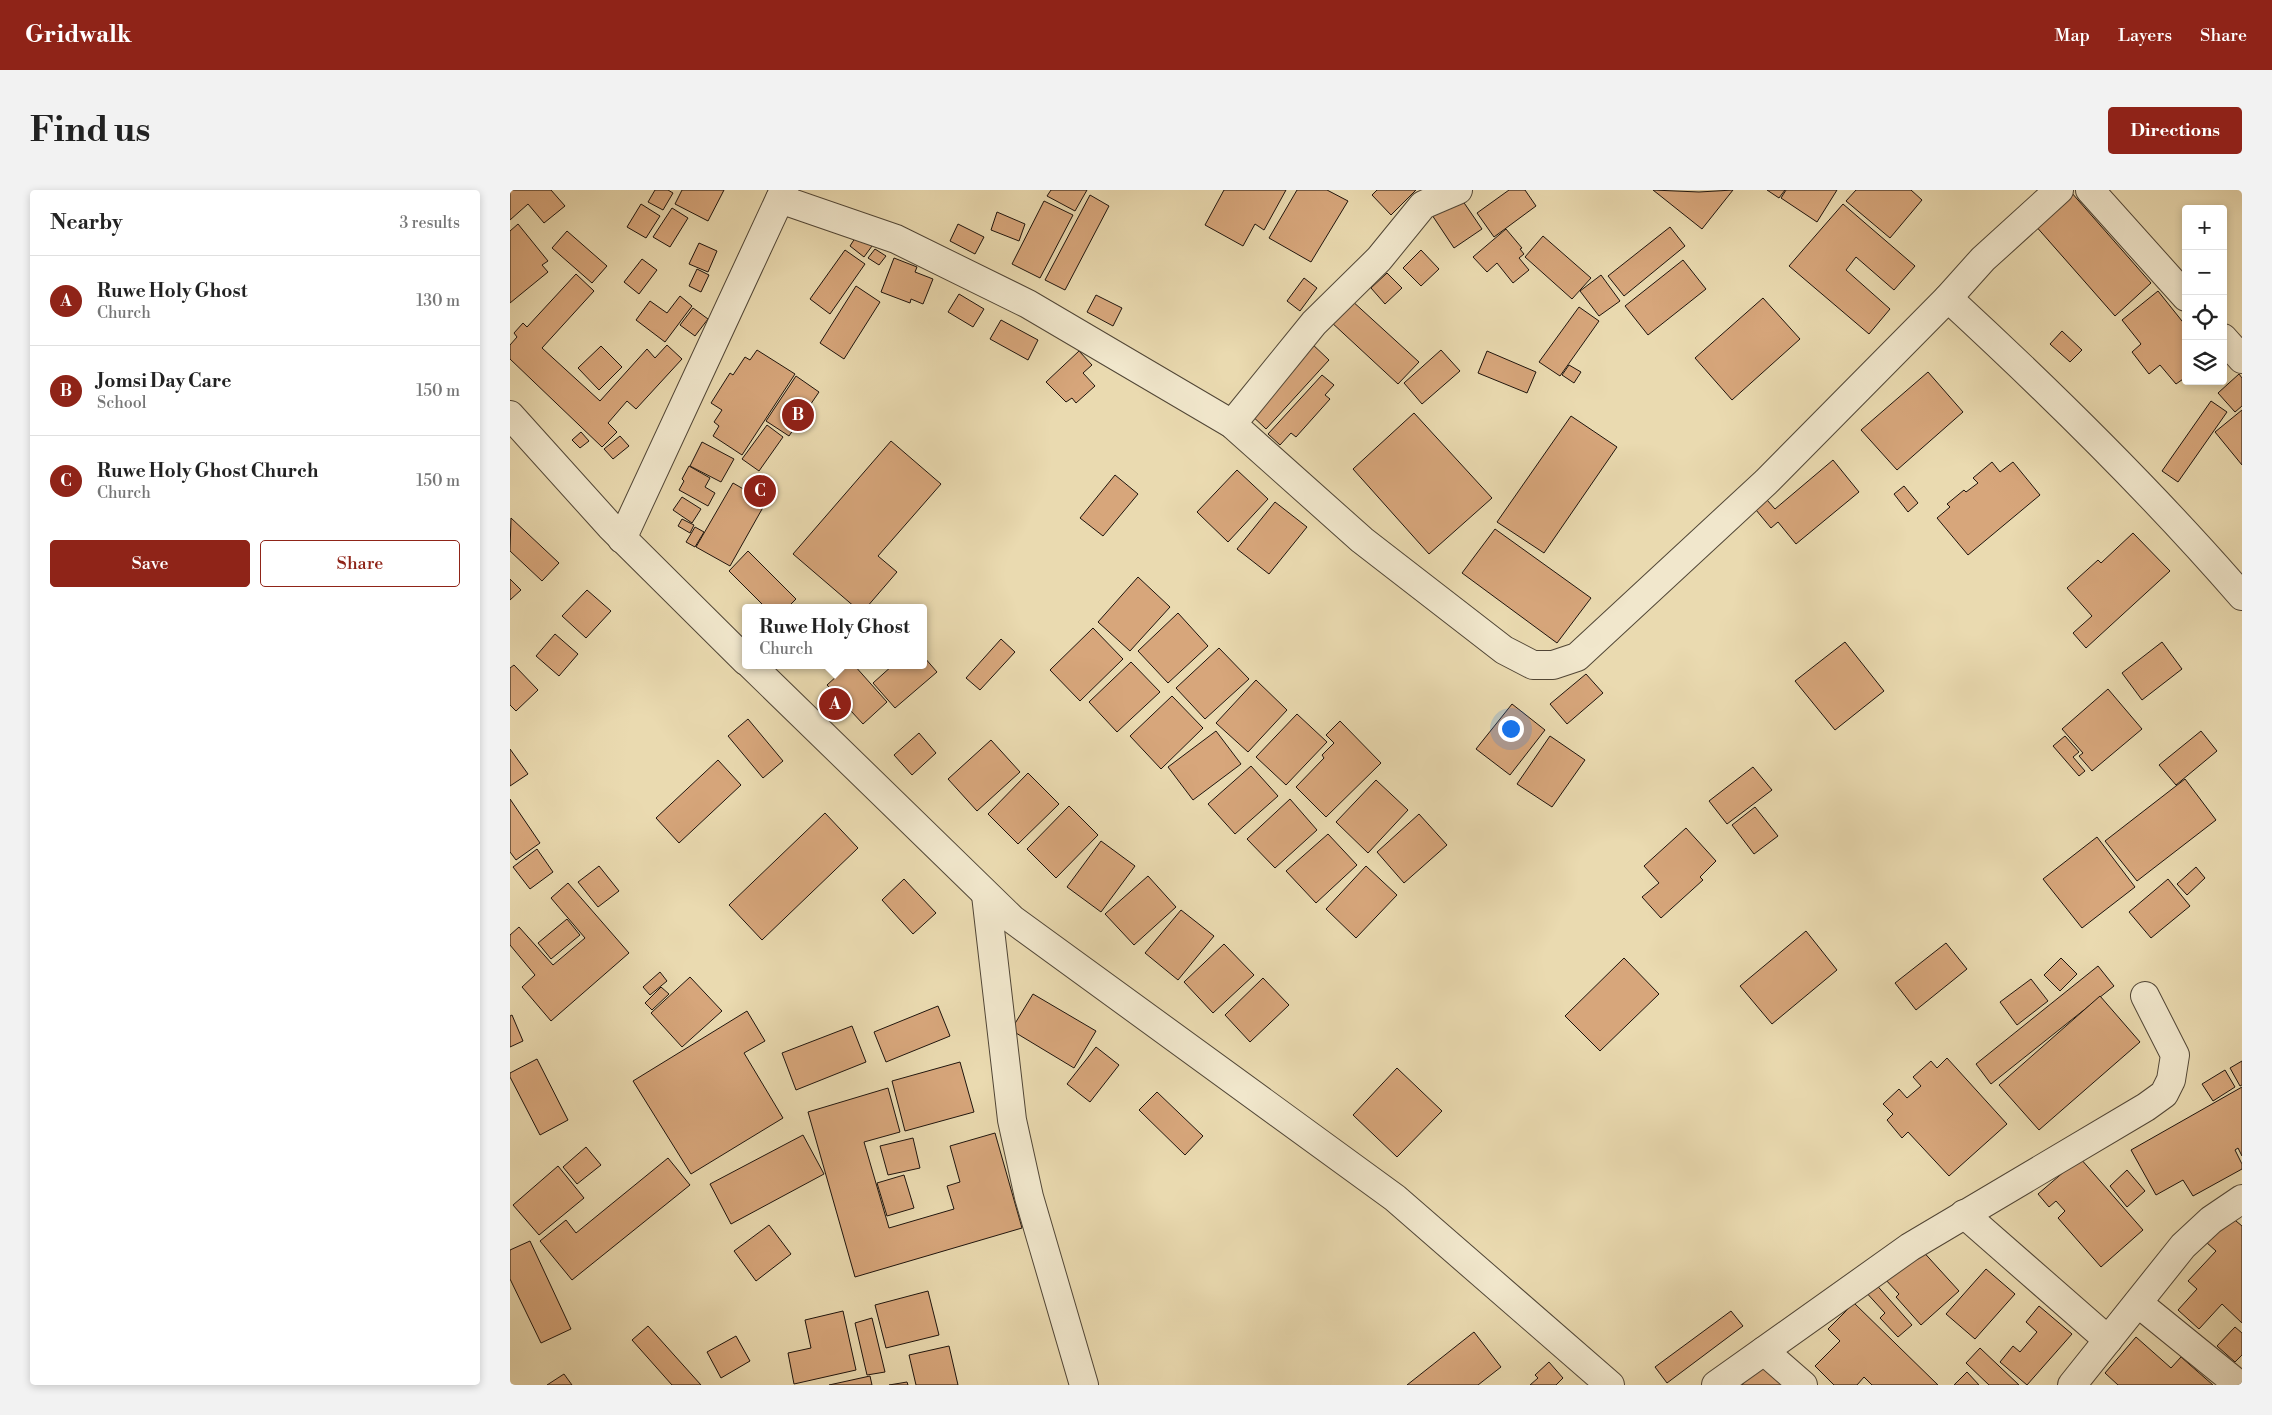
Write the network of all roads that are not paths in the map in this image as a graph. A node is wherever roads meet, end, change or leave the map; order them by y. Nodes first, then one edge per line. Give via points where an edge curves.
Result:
1 (1458, 190) edge
2 (2059, 190) edge
3 (2090, 190) edge
4 (782, 195) edge
5 (2184, 295) edge
6 (1948, 298) junction
7 (2225, 340) edge
8 (2242, 359) edge
9 (510, 415) edge
10 (1232, 424) junction
11 (622, 539) junction
12 (2242, 596) edge
13 (742, 657) edge
14 (755, 669) edge
15 (986, 895) junction
16 (2145, 996) dead end
17 (2242, 1199) edge
18 (1964, 1214) junction
19 (2138, 1303) junction
20 (2108, 1340) junction
21 (1764, 1351) junction
22 (1084, 1385) edge
23 (1610, 1385) edge
24 (1716, 1385) edge
25 (1803, 1385) edge
26 (2072, 1385) edge
27 (2240, 1385) edge

1 - 10 street via 1423,205 1379,259 1314,324
2 - 6 street via 1983,259
3 - 5 street
4 - 10 street via 896,239 1028,304
4 - 11 street
6 - 10 street via 1766,482 1577,657 1552,666 1533,666 1504,650 1362,540
6 - 12 street via 2084,426 2183,528
7 - 8 street
9 - 11 street
11 - 13 street
14 - 15 street
15 - 22 street via 1012,1120 1029,1197
15 - 23 street via 1012,919 1395,1198
16 - 18 street via 2175,1055 2171,1080 2164,1094
17 - 19 street via 2211,1220 2183,1246
18 - 20 street
18 - 21 street
19 - 20 street
19 - 27 street
20 - 26 street
21 - 24 street
21 - 25 street

